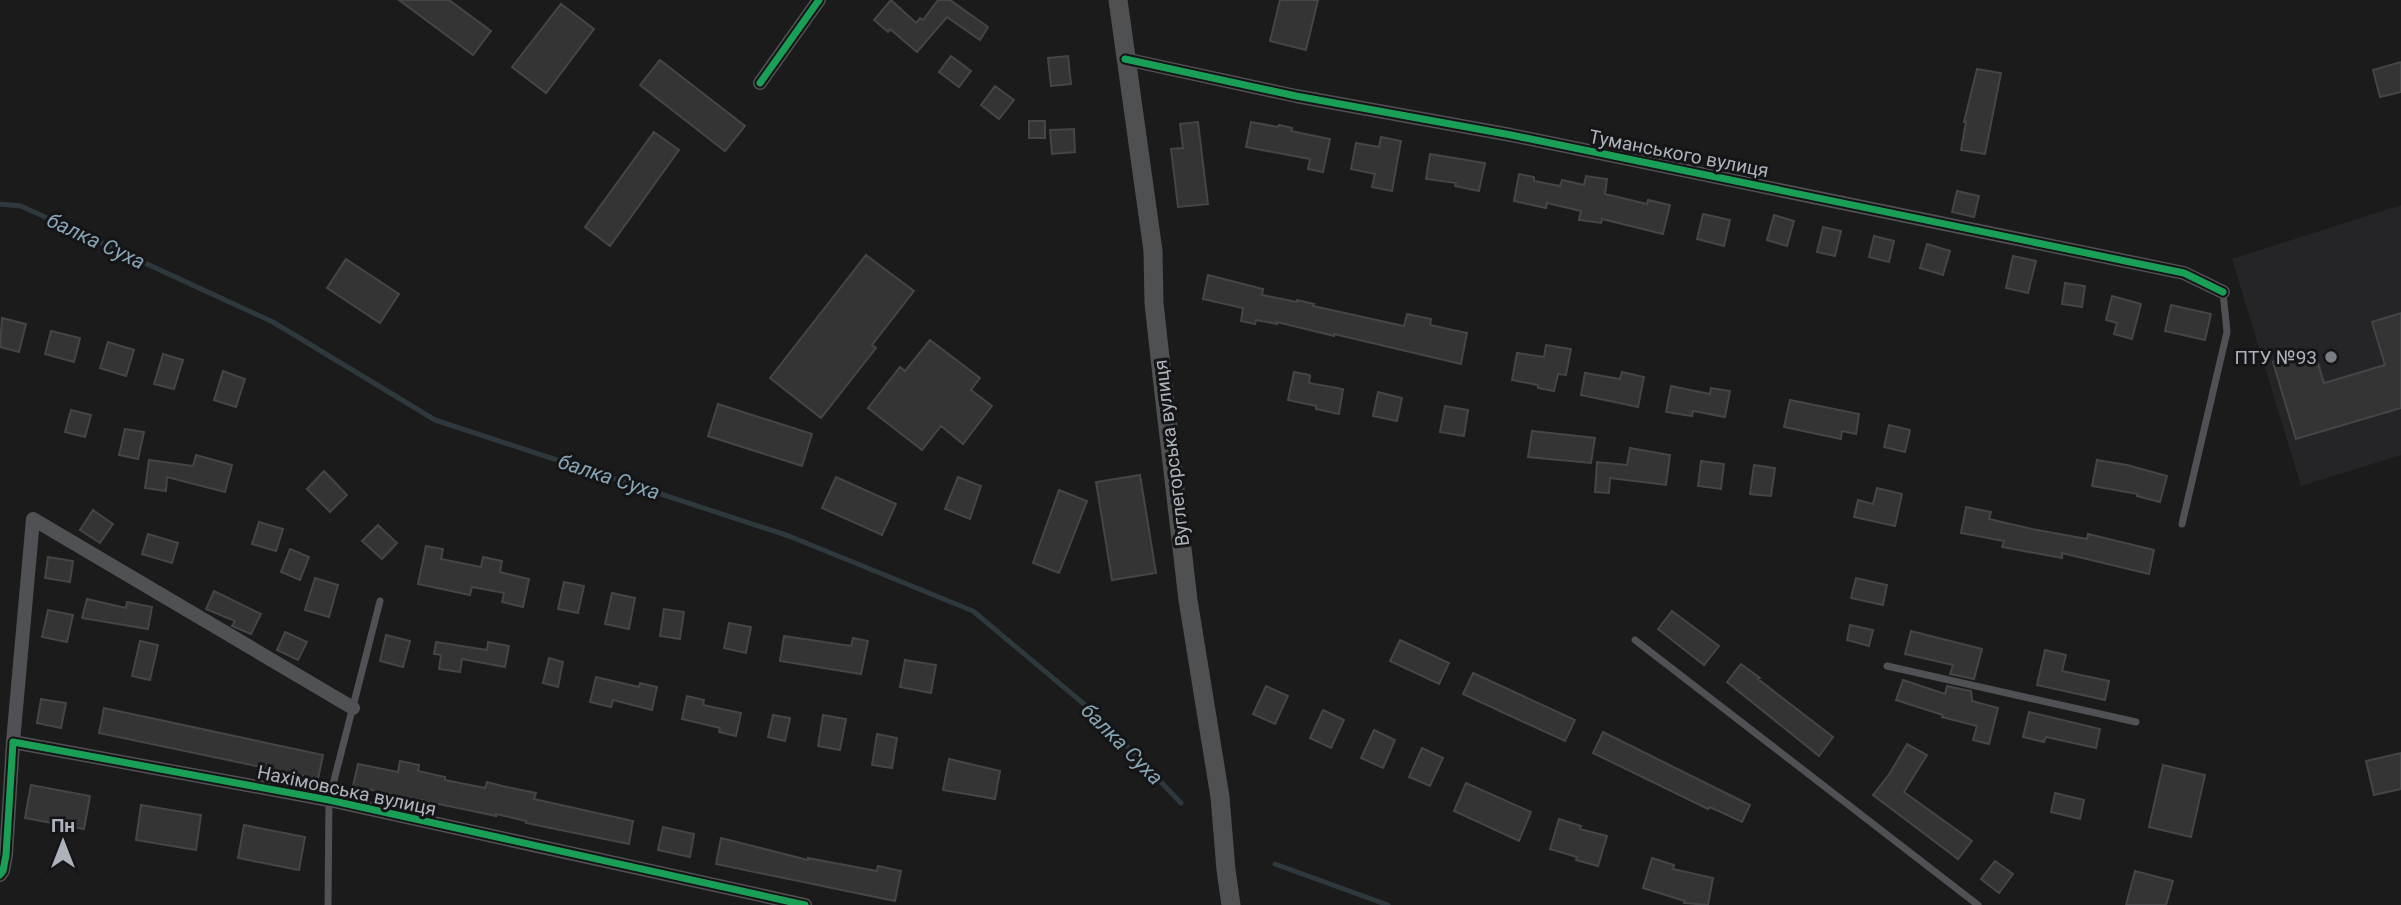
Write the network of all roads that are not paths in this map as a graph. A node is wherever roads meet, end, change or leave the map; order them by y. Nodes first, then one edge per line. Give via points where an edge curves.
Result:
1 (819, 0) edge
2 (1118, 0) edge
3 (1125, 59) junction
4 (760, 82) dead end
5 (2223, 292) joint
6 (2182, 524) dead end
7 (380, 601) dead end
8 (1635, 640) dead end
9 (1887, 666) dead end
10 (353, 708) junction
11 (2136, 722) dead end
12 (13, 742) junction
13 (329, 800) junction
14 (0, 875) edge
15 (328, 905) edge
16 (805, 905) edge
17 (1231, 905) edge
18 (1978, 905) edge

1 - 4 street
2 - 3 main road, Вуглегорська вулиця
3 - 5 street, Туманського вулиця via 2171,270
3 - 17 main road, Вуглегорська вулиця via 1153,251 1160,364 1188,600 1220,797
5 - 6 lane via 2227,332
7 - 10 lane
8 - 18 lane
9 - 11 lane
10 - 12 street via 33,519
10 - 13 lane
12 - 13 street, Нахімовська вулиця
12 - 14 street via 6,855
13 - 15 lane
13 - 16 street, Нахімовська вулиця

